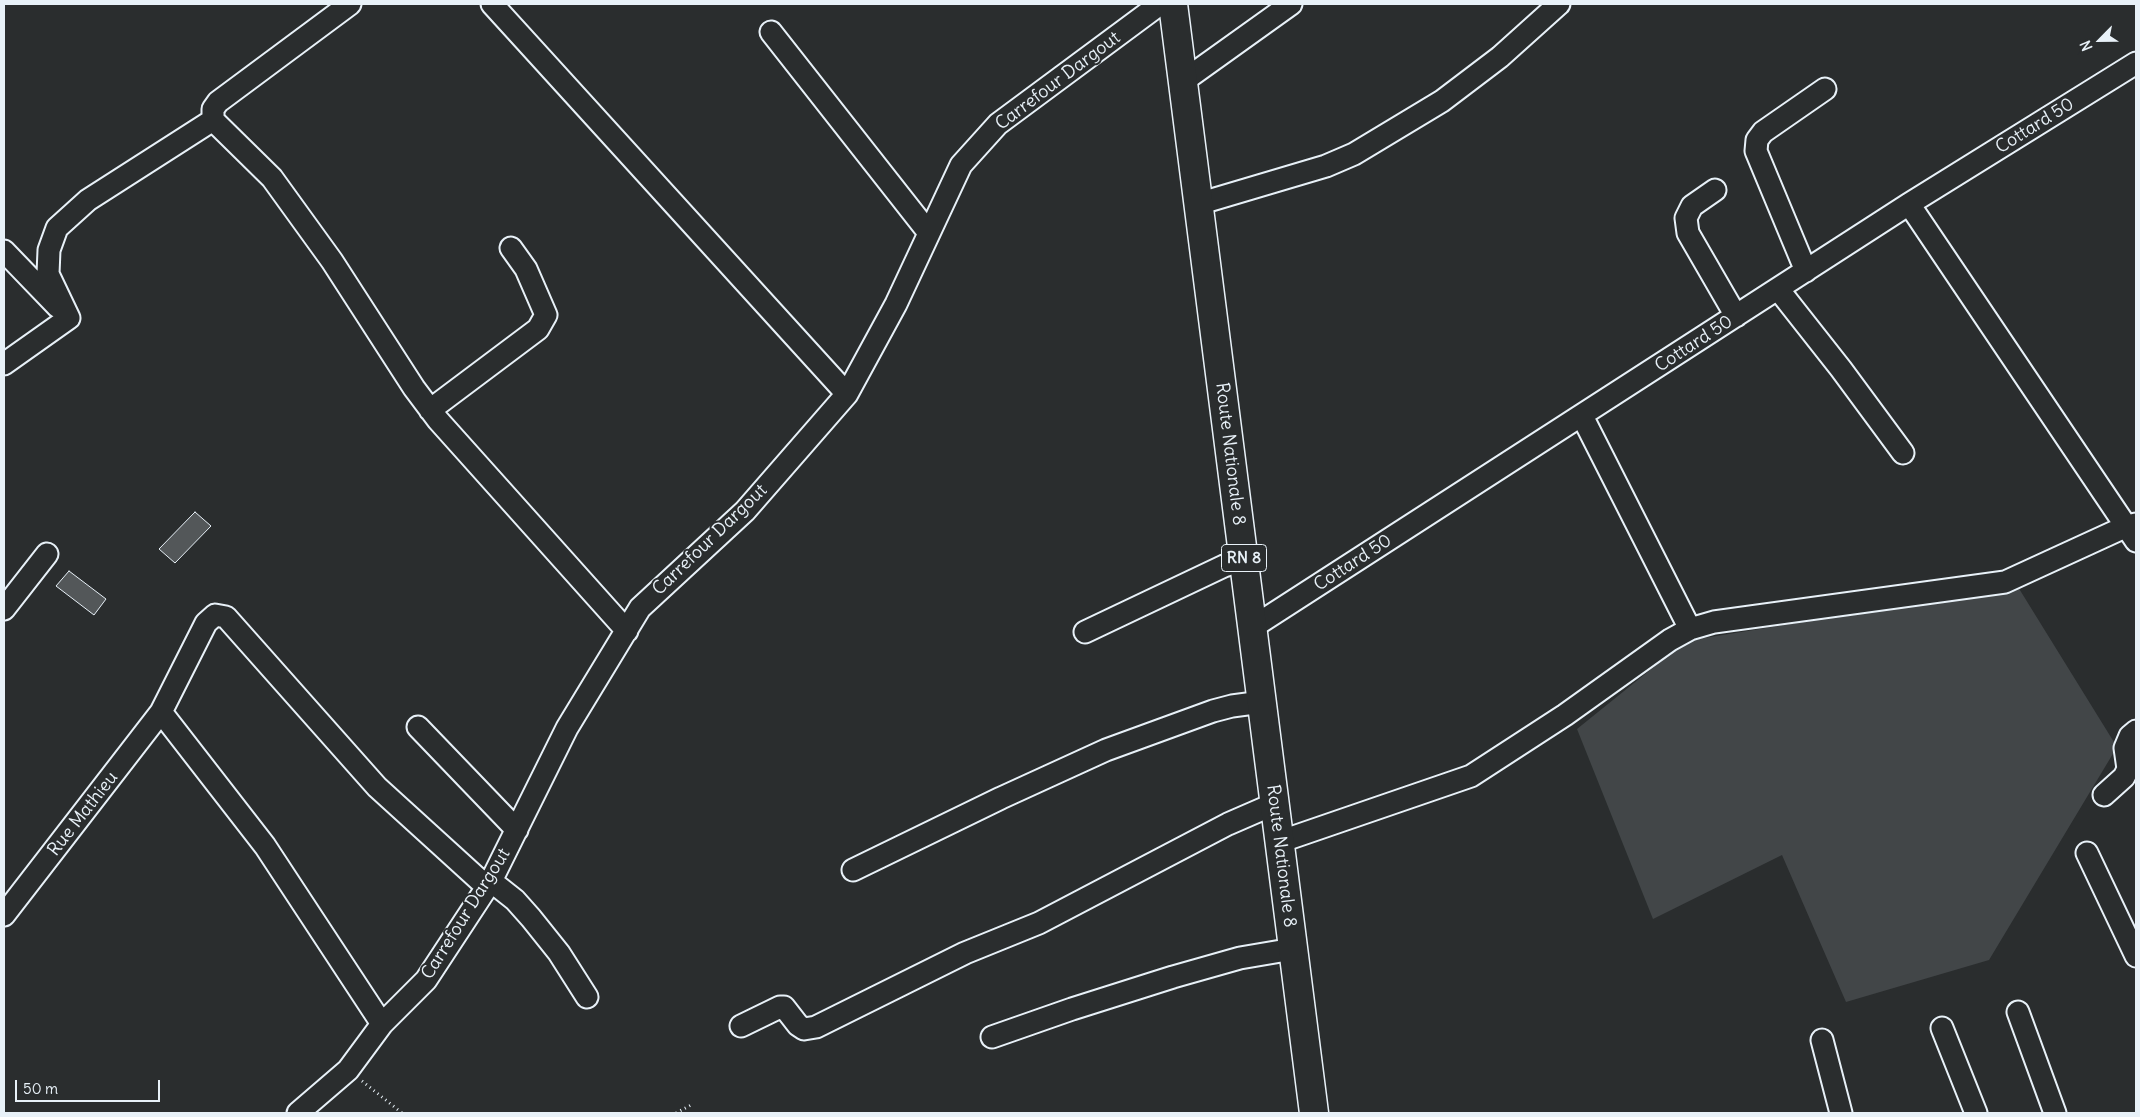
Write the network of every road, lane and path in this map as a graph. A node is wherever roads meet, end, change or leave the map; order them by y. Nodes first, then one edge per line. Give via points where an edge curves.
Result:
1 (350, 4) edge
2 (492, 4) edge
3 (1160, 4) edge
4 (1173, 4) edge
5 (1290, 4) edge
6 (1559, 4) edge
7 (771, 32) dead end
8 (2136, 63) edge
9 (1182, 82) junction
10 (1825, 88) dead end
11 (213, 120) junction
12 (1714, 190) dead end
13 (1198, 204) junction
14 (1909, 204) junction
15 (929, 233) junction
16 (512, 248) dead end
17 (4, 251) edge
18 (1806, 272) junction
19 (1778, 289) junction
20 (1736, 316) junction
21 (69, 318) junction
22 (4, 364) edge
23 (846, 394) junction
24 (430, 410) junction
25 (1582, 416) junction
26 (1903, 453) dead end
27 (2133, 530) edge
28 (47, 554) dead end
29 (1244, 560) junction
30 (4, 609) edge
31 (1253, 627) junction
32 (1690, 629) junction
33 (626, 631) junction
34 (1085, 632) dead end
35 (1262, 702) junction
36 (161, 712) junction
37 (418, 727) dead end
38 (2136, 731) edge
39 (2104, 795) dead end
40 (1274, 804) junction
41 (517, 830) junction
42 (1279, 842) junction
43 (2087, 853) dead end
44 (853, 870) dead end
45 (489, 884) junction
46 (4, 915) edge
47 (1293, 948) junction
48 (2136, 956) edge
49 (587, 997) dead end
50 (2018, 1012) dead end
51 (382, 1024) junction
52 (741, 1026) dead end
53 (1942, 1028) dead end
54 (992, 1037) dead end
55 (1822, 1040) dead end
56 (348, 1070) junction
57 (693, 1104) dead end
58 (298, 1113) edge
59 (402, 1113) edge
60 (676, 1113) edge
61 (1314, 1113) edge
62 (1841, 1113) edge
63 (1976, 1113) edge
64 (2055, 1113) edge

1 - 11 street via 218,102 213,109
2 - 23 street
3 - 15 street, Carrefour Dargout via 998,124 961,165
4 - 9 main road, Route Nationale 8 / RN 8
5 - 9 street
6 - 13 street via 1500,57 1442,101 1354,154 1326,166
7 - 15 street
8 - 14 street, Cottard 50
9 - 13 main road, Route Nationale 8 / RN 8
10 - 18 street via 1757,140 1756,151
11 - 21 street via 88,200 57,228 49,250 48,274
11 - 24 street via 272,178 332,261
12 - 20 street via 1692,206 1686,218 1688,233
13 - 29 main road, Route Nationale 8 / RN 8
14 - 18 street, Cottard 50
14 - 27 street
15 - 23 street, Carrefour Dargout via 896,304
16 - 24 street via 526,269 546,315 538,328
17 - 21 street
18 - 19 street, Cottard 50
19 - 20 street, Cottard 50
19 - 26 street
20 - 25 street, Cottard 50
21 - 22 street
23 - 33 street, Carrefour Dargout via 745,511 640,608
24 - 33 street
25 - 31 street, Cottard 50
25 - 32 street
27 - 32 street via 2005,582 1714,622
28 - 30 street
29 - 31 main road, Route Nationale 8 / RN 8
29 - 34 street via 1224,566
31 - 35 main road, Route Nationale 8 / RN 8
32 - 42 street via 1471,776
33 - 41 street, Carrefour Dargout via 567,728
35 - 40 main road, Route Nationale 8 / RN 8
35 - 44 street via 1213,711 1106,750
36 - 45 street, Rue Mathieu via 206,624 215,615 226,617 377,787
36 - 46 street, Rue Mathieu
36 - 51 street via 265,846
37 - 41 street
38 - 39 street via 2125,748 2128,769
40 - 42 main road, Route Nationale 8 / RN 8
40 - 52 street via 1228,824 1039,923 965,953 816,1027 804,1029 787,1010 780,1007
41 - 45 street, Carrefour Dargout
42 - 47 main road, Route Nationale 8 / RN 8
43 - 48 street
45 - 49 street via 515,900 531,918
45 - 51 street, Carrefour Dargout via 426,980
47 - 54 street via 1173,976
47 - 61 main road, Route Nationale 8 / RN 8
50 - 64 street
51 - 56 street, Carrefour Dargout
53 - 63 street
55 - 62 street
56 - 58 street, Carrefour Dargout
56 - 59 path
57 - 60 path

